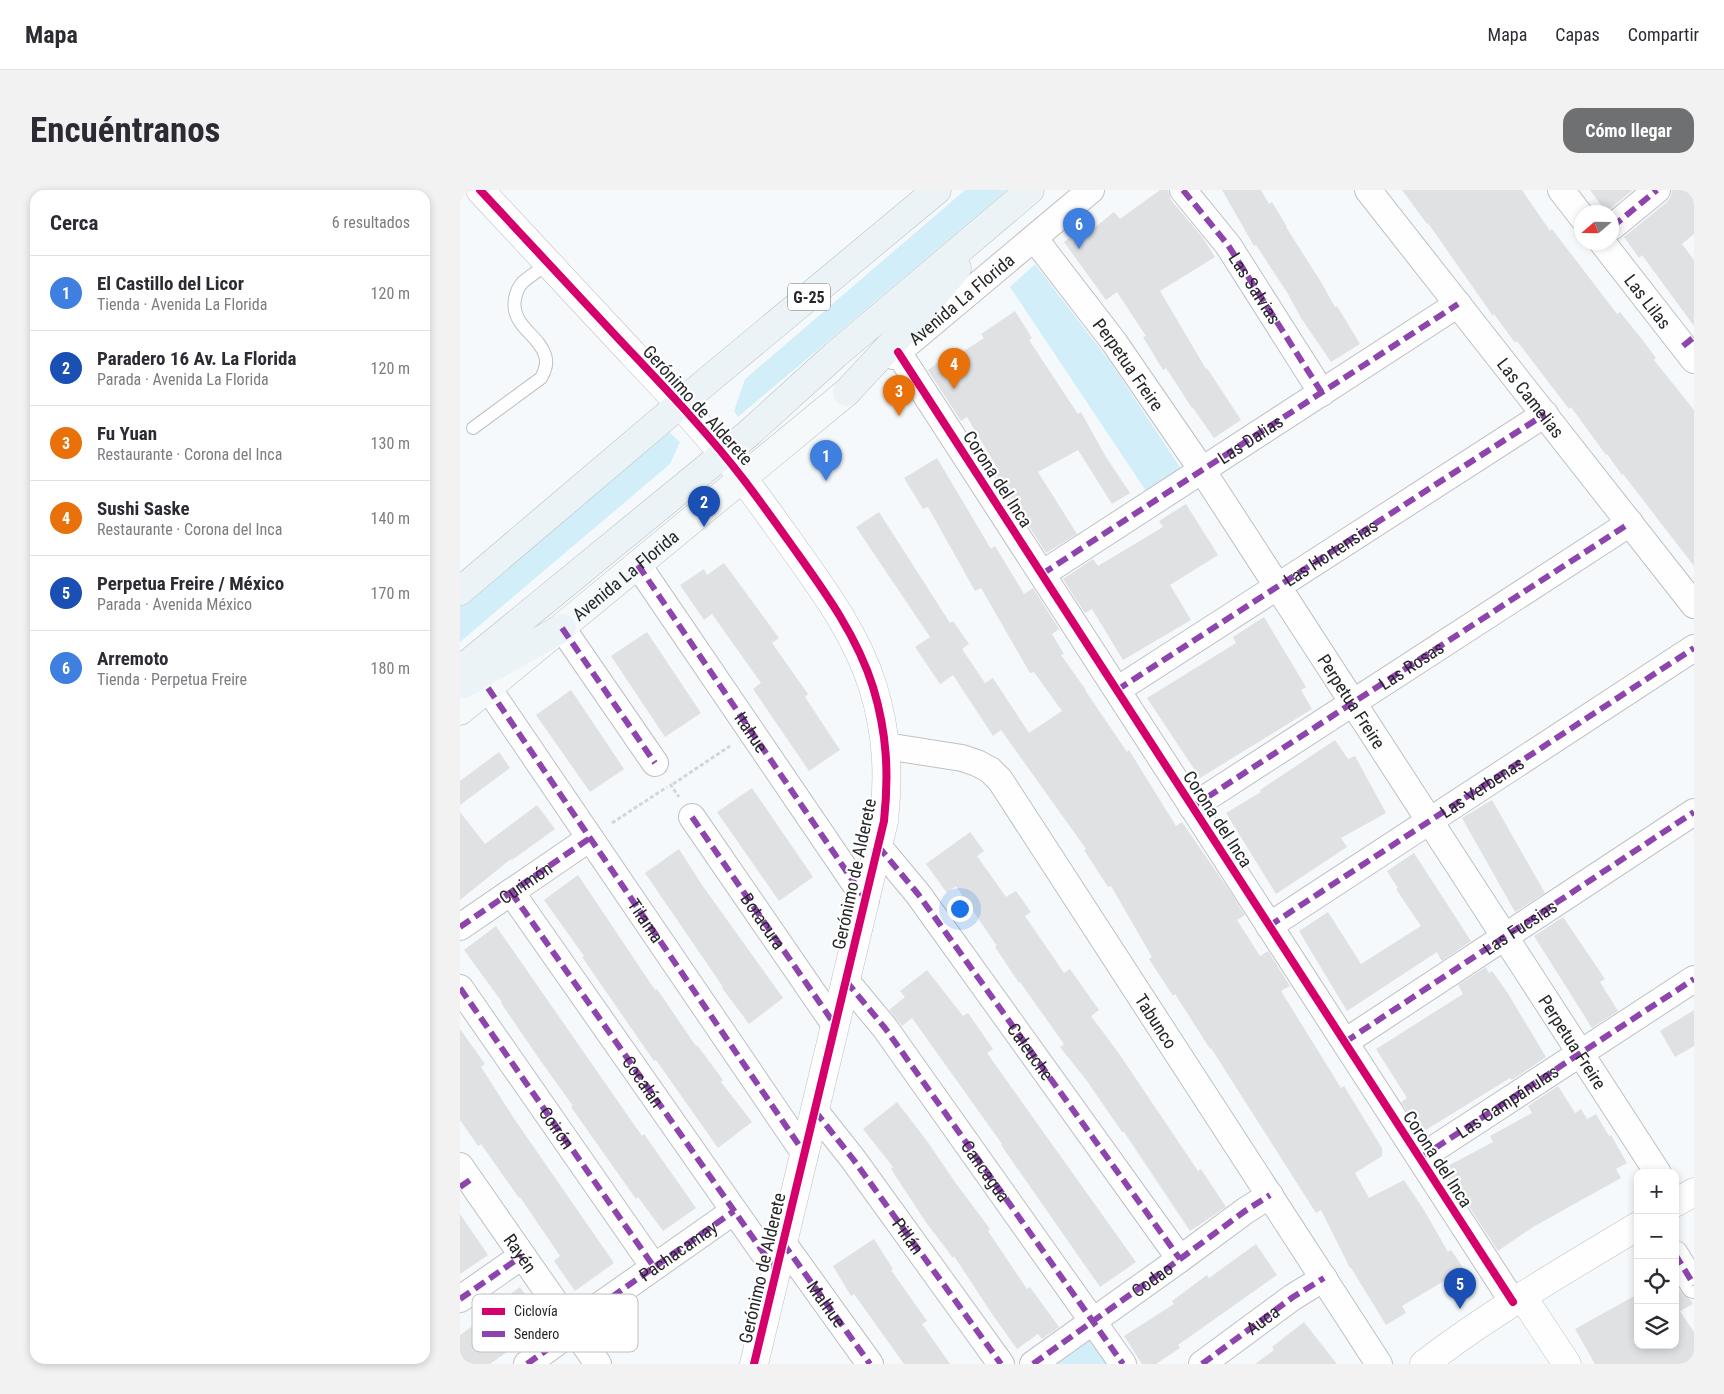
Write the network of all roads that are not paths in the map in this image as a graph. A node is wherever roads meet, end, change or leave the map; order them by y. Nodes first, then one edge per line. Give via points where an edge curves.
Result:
1 (480, 190) edge
2 (937, 190) edge
3 (1030, 190) edge
4 (1091, 190) edge
5 (1183, 190) edge
6 (1368, 190) edge
7 (1561, 190) edge
8 (1657, 190) edge
9 (1574, 206) edge
10 (1000, 215) junction
11 (1619, 221) edge
12 (1034, 238) junction
13 (1609, 250) edge
14 (549, 264) junction
15 (1458, 304) junction
16 (1690, 348) edge
17 (898, 352) junction
18 (847, 392) junction
19 (1322, 393) junction
20 (680, 404) junction
21 (1545, 414) junction
22 (473, 428) dead end
23 (723, 454) junction
24 (1202, 470) junction
25 (743, 479) junction
26 (1630, 523) junction
27 (496, 562) junction
28 (638, 565) junction
29 (1042, 574) junction
30 (460, 579) edge
31 (1277, 586) junction
32 (460, 591) edge
33 (1694, 605) edge
34 (562, 628) junction
35 (1694, 648) edge
36 (460, 670) edge
37 (460, 686) edge
38 (488, 688) junction
39 (1116, 690) junction
40 (1352, 703) junction
41 (460, 711) edge
42 (886, 746) junction
43 (656, 763) road end
44 (1192, 807) junction
45 (1694, 812) edge
46 (692, 816) road end
47 (1429, 821) junction
48 (590, 838) junction
49 (878, 846) junction
50 (511, 892) junction
51 (866, 900) junction
52 (1269, 926) junction
53 (460, 927) edge
54 (1505, 936) junction
55 (1694, 979) edge
56 (846, 981) junction
57 (460, 988) edge
58 (835, 1025) junction
59 (1344, 1042) junction
60 (1580, 1053) junction
61 (815, 1111) junction
62 (805, 1154) junction
63 (1420, 1158) junction
64 (1655, 1169) edge
65 (463, 1178) edge
66 (1270, 1195) junction
67 (734, 1211) junction
68 (1634, 1228) edge
69 (783, 1243) junction
70 (522, 1256) junction
71 (1180, 1259) junction
72 (1678, 1259) edge
73 (654, 1267) junction
74 (777, 1272) junction
75 (1324, 1278) junction
76 (1694, 1285) edge
77 (549, 1294) edge
78 (616, 1294) edge
79 (1517, 1299) junction
80 (460, 1300) edge
81 (1092, 1322) junction
82 (544, 1352) edge
83 (590, 1352) edge
84 (527, 1364) edge
85 (598, 1364) edge
86 (754, 1364) edge
87 (870, 1364) edge
88 (1000, 1364) edge
89 (1033, 1364) edge
90 (1123, 1364) edge
91 (1202, 1364) edge
92 (1379, 1364) edge
93 (1424, 1364) edge
94 (1567, 1364) edge

1 - 14 street, Gerónimo de Alderete
2 - 20 main road, G-25
3 - 10 main road, Avenida La Florida
4 - 12 street, Avenida La Florida
5 - 19 street, Las Salvias via 1228,245
6 - 15 street, Las Camelias
7 - 9 street
8 - 11 street
10 - 18 main road via 911,323
10 - 23 main road, Avenida La Florida
12 - 17 street, Avenida La Florida
12 - 24 street, Perpetua Freire via 1114,342
13 - 16 street, Las Lilas
14 - 20 street, Gerónimo de Alderete
14 - 22 lane via 523,282 514,300 517,317 544,352 545,370 541,378
15 - 19 street, Las Dalias
15 - 21 street, Las Camelias
17 - 18 street, Avenida La Florida
17 - 29 street, Corona del Inca
18 - 25 main road, Avenida La Florida
19 - 24 street, Las Dalias
20 - 23 street, Gerónimo de Alderete
20 - 27 main road, G-25
21 - 26 street, Las Camelias
21 - 31 street, Las Hortensias
23 - 25 street, Gerónimo de Alderete
23 - 36 main road, Avenida La Florida
24 - 29 street, Las Dalias
24 - 31 street, Perpetua Freire
25 - 28 main road, Avenida La Florida
25 - 42 street, Gerónimo de Alderete via 833,603 848,629 873,686
26 - 33 street, Las Camelias
26 - 40 street, Las Rosas
27 - 30 main road
27 - 32 main road, G-25
28 - 34 main road, Avenida La Florida
28 - 51 street, Itahue
29 - 39 street, Corona del Inca
31 - 39 street, Las Hortensias
31 - 40 street, Perpetua Freire
34 - 37 main road
34 - 38 main road, Avenida La Florida
34 - 43 street
35 - 47 street, Las Verbenas
38 - 41 main road, Avenida La Florida
38 - 48 street, Tilama
39 - 44 street, Corona del Inca
40 - 44 street, Las Rosas
40 - 47 street, Perpetua Freire
42 - 49 street, Gerónimo de Alderete via 887,796
42 - 66 street, Tabunco via 962,758 990,770 1000,780
44 - 52 street, Corona del Inca
45 - 54 street, Las Fucsias
46 - 58 street, Botacura
47 - 52 street, Las Verbenas
47 - 54 street, Perpetua Freire
48 - 50 street, Curimón
48 - 62 street, Tilama
49 - 51 street, Gerónimo de Alderete
49 - 71 street, Caleuche via 918,894
50 - 53 street, Curimón
50 - 67 street, Cocalán
51 - 56 street, Gerónimo de Alderete
52 - 59 street, Corona del Inca
54 - 59 street, Las Fucsias
54 - 60 street, Perpetua Freire
55 - 60 street, Las Campánulas
56 - 58 street, Gerónimo de Alderete
56 - 81 street, Cancagua via 885,1028
57 - 73 street, Coirón
58 - 61 street, Gerónimo de Alderete
59 - 63 street, Corona del Inca
60 - 63 street, Las Campánulas
60 - 64 street, Perpetua Freire
61 - 62 street, Gerónimo de Alderete
61 - 88 street, Pillán
62 - 69 street, Gerónimo de Alderete
63 - 79 street, Corona del Inca
65 - 70 street, Rayén
66 - 71 street, Codao
66 - 75 street, Tabunco
67 - 73 street, Pachacamay
67 - 74 street, Cocalán
68 - 79 street
69 - 74 street, Gerónimo de Alderete
69 - 87 street, Malhue
70 - 77 street, Rayén
70 - 80 street
71 - 81 street, Codao
72 - 76 street
73 - 78 street, Pachacamay
74 - 86 street, Gerónimo de Alderete
75 - 91 street, Auca
75 - 92 street, Tabunco
79 - 93 street
79 - 94 street
81 - 89 street, Codao
81 - 90 street, Cancagua
82 - 84 street, Pachacamay
83 - 85 street, Rayén

